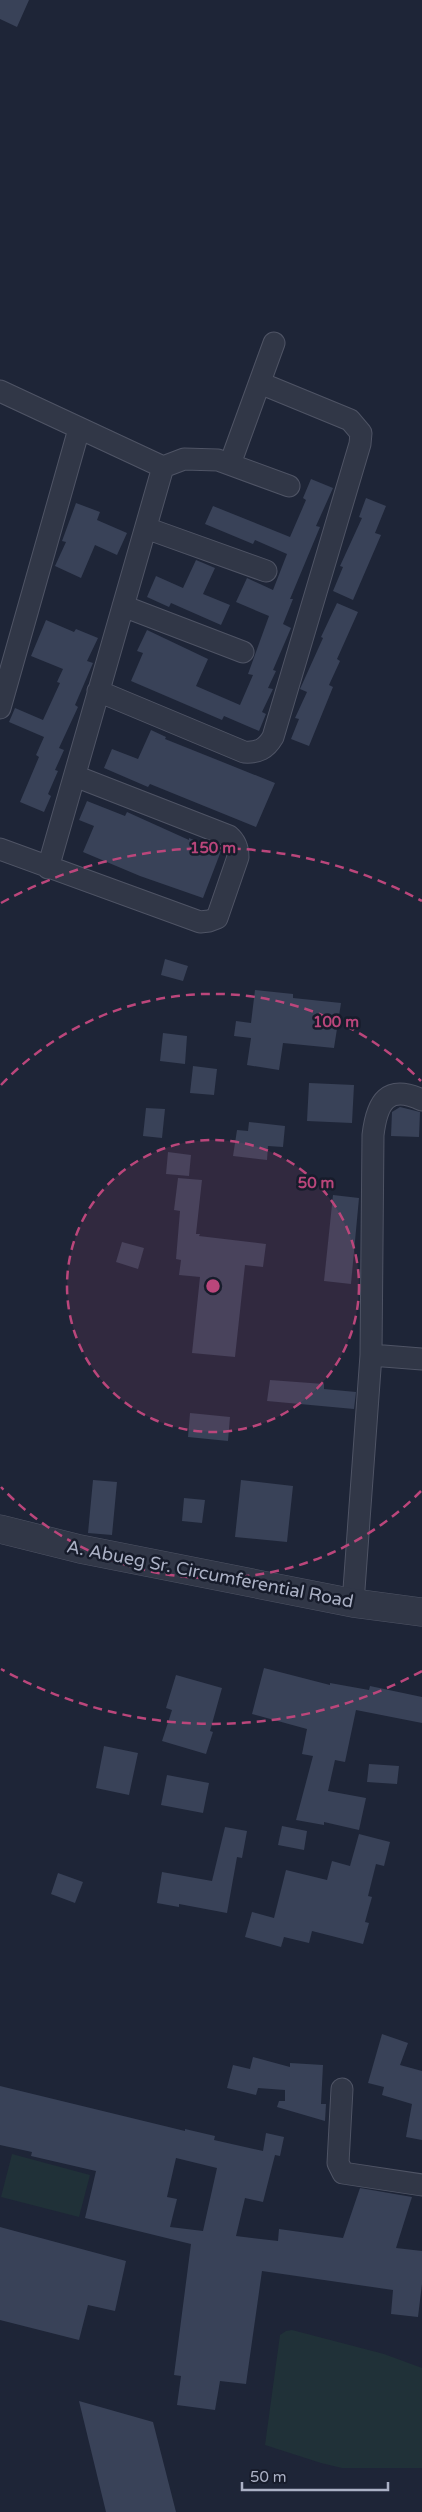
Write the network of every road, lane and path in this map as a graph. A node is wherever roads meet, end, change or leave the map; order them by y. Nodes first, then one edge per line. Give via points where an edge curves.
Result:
1 (274, 343) dead end
2 (260, 383) junction
3 (0, 392) edge
4 (79, 429) junction
5 (230, 464) junction
6 (163, 467) junction
7 (289, 486) dead end
8 (146, 528) junction
9 (266, 570) dead end
10 (123, 606) junction
11 (244, 652) dead end
12 (98, 691) junction
13 (0, 708) edge
14 (76, 776) junction
15 (0, 849) edge
16 (48, 868) junction
17 (422, 1100) edge
18 (371, 1354) junction
19 (422, 1359) edge
20 (0, 1529) edge
21 (353, 1603) junction
22 (422, 1612) edge
23 (342, 2089) dead end
24 (422, 2185) edge

1 - 2 street
2 - 5 street
2 - 12 street via 350,420 361,433 273,737 268,746 244,752
3 - 4 street
4 - 6 street
4 - 13 street
5 - 6 street via 203,458 184,459
5 - 7 street
6 - 8 street
8 - 9 street
8 - 10 street
10 - 11 street
10 - 12 street
12 - 14 street
14 - 16 street
14 - 16 street via 229,836 236,845 238,857 221,911 210,922 200,922
15 - 16 street
17 - 18 street via 404,1093 386,1097 375,1118
18 - 19 street
18 - 21 street
20 - 21 street, A. Abueg Sr. Circumferential Road via 80,1549
21 - 22 street, A. Abueg Sr. Circumferential Road
23 - 24 street via 338,2163 343,2173

